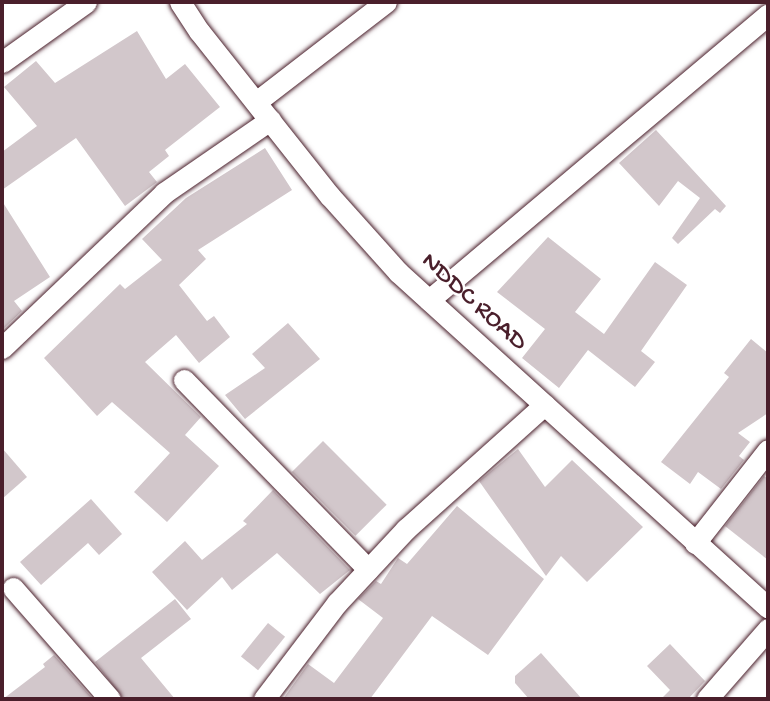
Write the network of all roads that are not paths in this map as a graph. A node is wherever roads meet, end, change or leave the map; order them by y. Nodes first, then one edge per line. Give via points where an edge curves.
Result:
1 (86, 2) edge
2 (180, 2) edge
3 (386, 2) edge
4 (768, 15) edge
5 (2, 62) edge
6 (256, 102) junction
7 (270, 120) junction
8 (429, 300) junction
9 (2, 348) edge
10 (184, 380) dead end
11 (544, 405) junction
12 (768, 450) edge
13 (695, 543) junction
14 (368, 569) junction
15 (13, 588) dead end
16 (768, 607) edge
17 (768, 629) edge
18 (110, 699) edge
19 (264, 699) edge
20 (707, 699) edge

1 - 5 street
2 - 6 street, NDDC ROAD
3 - 6 street
4 - 8 street
6 - 7 street, NDDC ROAD
7 - 8 street, NDDC ROAD via 398,272
7 - 9 street via 164,193
8 - 11 street, NDDC ROAD
10 - 14 street
11 - 13 street, NDDC ROAD
11 - 14 street via 405,528
12 - 13 street
13 - 16 street, NDDC ROAD
14 - 19 street
15 - 18 street
17 - 20 street

